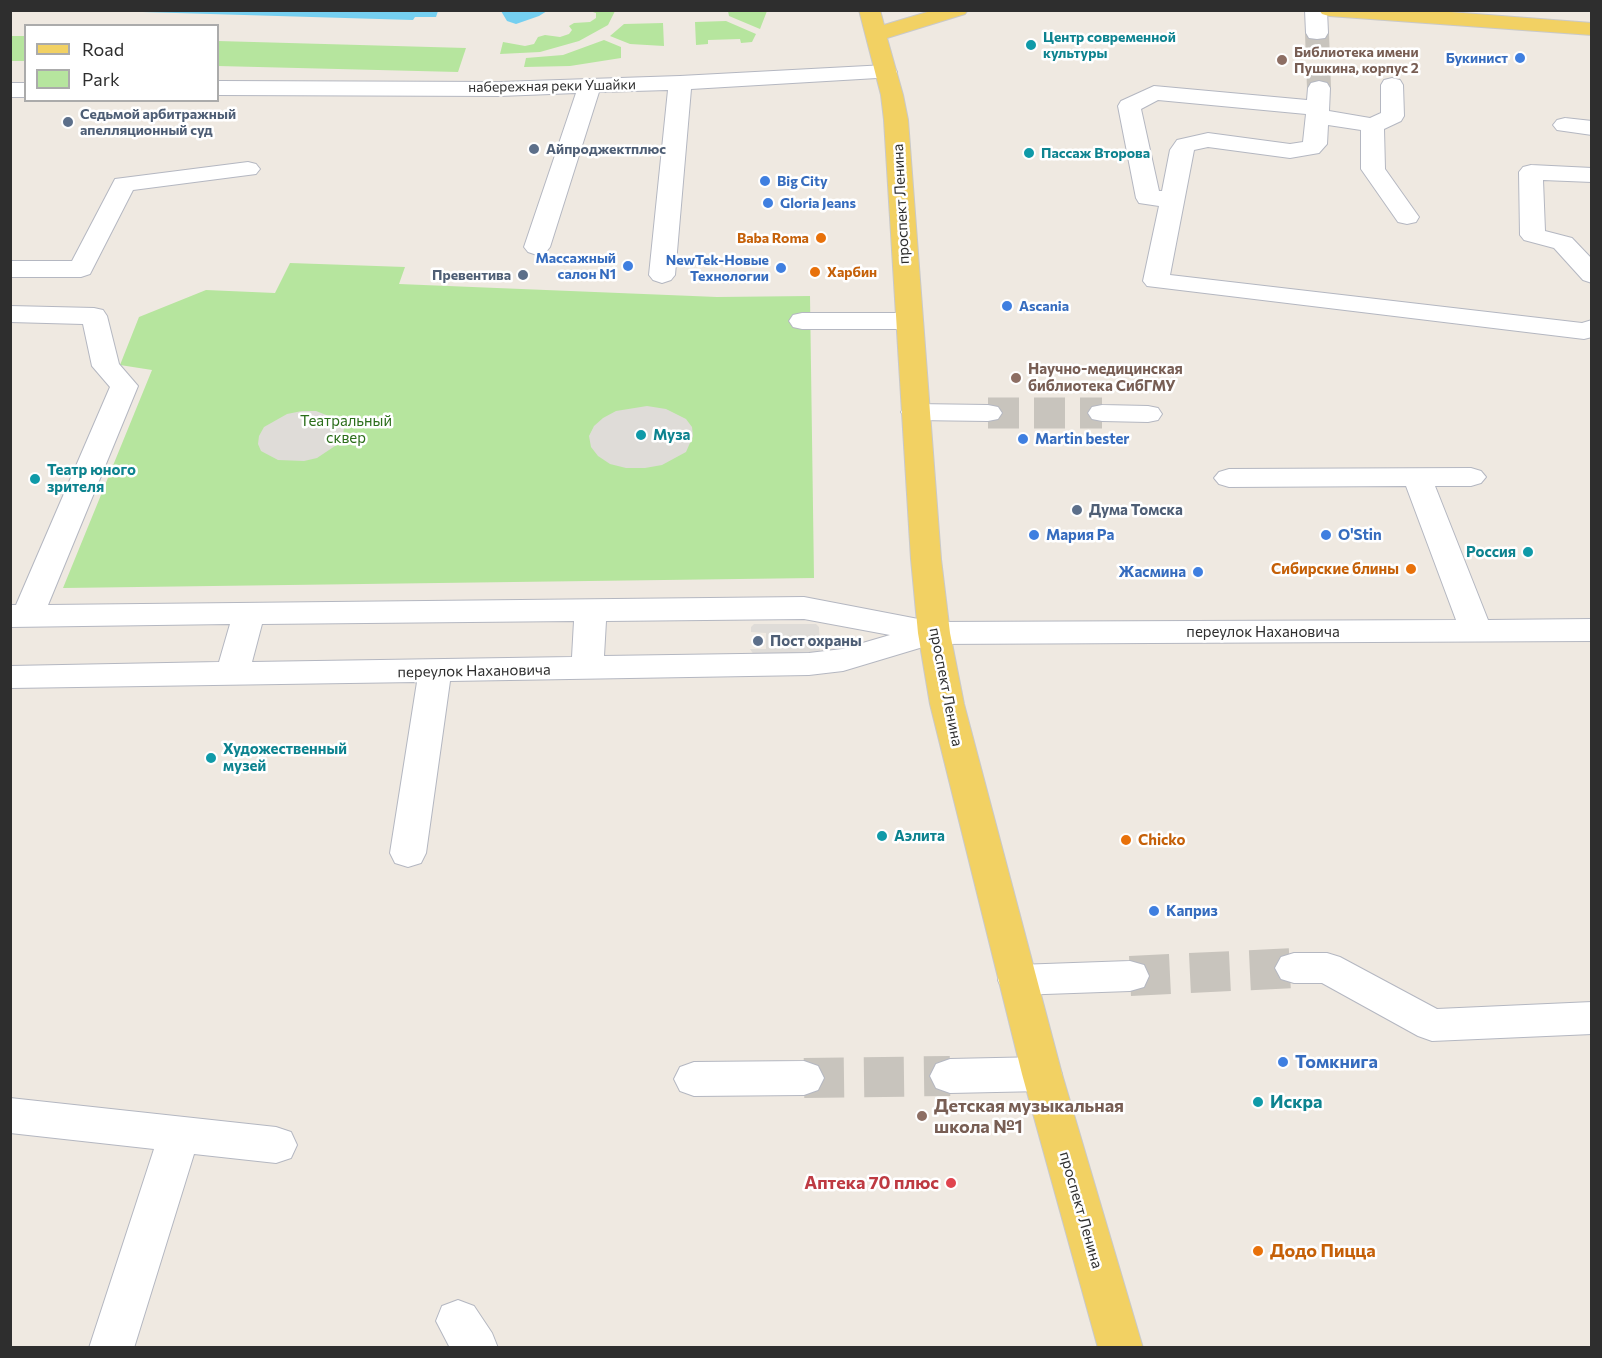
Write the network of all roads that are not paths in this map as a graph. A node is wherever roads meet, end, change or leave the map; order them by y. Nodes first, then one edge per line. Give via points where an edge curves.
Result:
1 (869, 10) edge
2 (916, 10) edge
3 (940, 10) edge
4 (958, 10) edge
5 (1316, 10) edge
6 (1329, 10) edge
7 (1592, 29) edge
8 (1317, 33) tunnel mouth
9 (877, 34) junction
10 (886, 72) junction
11 (680, 83) junction
12 (1392, 85) dead end
13 (590, 86) junction
14 (219, 88) edge
15 (1318, 105) junction
16 (1369, 125) junction
17 (1565, 125) dead end
18 (1592, 128) edge
19 (248, 170) dead end
20 (1592, 175) edge
21 (1172, 199) junction
22 (1407, 217) dead end
23 (537, 247) dead end
24 (10, 269) edge
25 (662, 275) dead end
26 (1592, 275) edge
27 (10, 314) edge
28 (802, 321) dead end
29 (908, 321) junction
30 (1592, 328) edge
31 (915, 412) junction
32 (988, 413) tunnel mouth
33 (1102, 413) tunnel mouth
34 (1148, 414) dead end
35 (1417, 477) junction
36 (1471, 477) dead end
37 (1229, 478) dead end
38 (591, 610) junction
39 (249, 614) junction
40 (19, 616) edge
41 (1592, 630) edge
42 (1476, 631) junction
43 (934, 633) junction
44 (587, 669) junction
45 (435, 672) junction
46 (232, 675) junction
47 (13, 684) edge
48 (408, 854) dead end
49 (1294, 968) tunnel mouth
50 (1130, 976) tunnel mouth
51 (1017, 980) junction
52 (1592, 1018) edge
53 (1042, 1074) junction
54 (950, 1076) tunnel mouth
55 (804, 1078) tunnel mouth
56 (694, 1079) dead end
57 (10, 1115) edge
58 (179, 1134) junction
59 (276, 1145) dead end
60 (111, 1347) edge
61 (1121, 1347) edge

1 - 9 main road, проспект Ленина
2 - 3 main road
4 - 9 main road
5 - 8 street
6 - 7 main road
9 - 10 main road, проспект Ленина
10 - 11 street, набережная реки Ушайки
10 - 29 main road, проспект Ленина via 896,120
11 - 13 street, набережная реки Ушайки
11 - 25 street
12 - 16 street via 1393,116
13 - 14 street, набережная реки Ушайки
13 - 23 street
15 - 16 street
15 - 21 street via 1315,144 1302,151 1208,140 1185,144
15 - 21 street via 1154,93 1129,106 1148,198
16 - 22 street via 1374,134 1373,170
17 - 18 street
19 - 24 street via 124,184 81,269
20 - 26 street via 1531,172 1533,235 1563,243
21 - 30 street via 1156,281 1584,331
27 - 40 street via 94,316 106,366 124,386
28 - 29 street
29 - 31 main road, проспект Ленина
31 - 32 street
31 - 43 main road, проспект Ленина
33 - 34 street
35 - 36 street
35 - 37 street
35 - 42 street
38 - 39 street, переулок Нахановича
38 - 43 street, переулок Нахановича via 804,608
38 - 44 street
39 - 40 street, переулок Нахановича
39 - 46 street
41 - 42 street, переулок Нахановича
42 - 43 street, переулок Нахановича
43 - 44 street, переулок Нахановича via 843,660 809,664
43 - 51 main road, проспект Ленина via 947,704
44 - 45 street, переулок Нахановича
45 - 46 street, переулок Нахановича
45 - 48 street
46 - 47 street, переулок Нахановича
49 - 52 street via 1327,968 1432,1025
50 - 51 street
51 - 53 main road, проспект Ленина
53 - 54 street
53 - 61 main road, проспект Ленина
55 - 56 street
57 - 58 street
58 - 59 street
58 - 60 street

